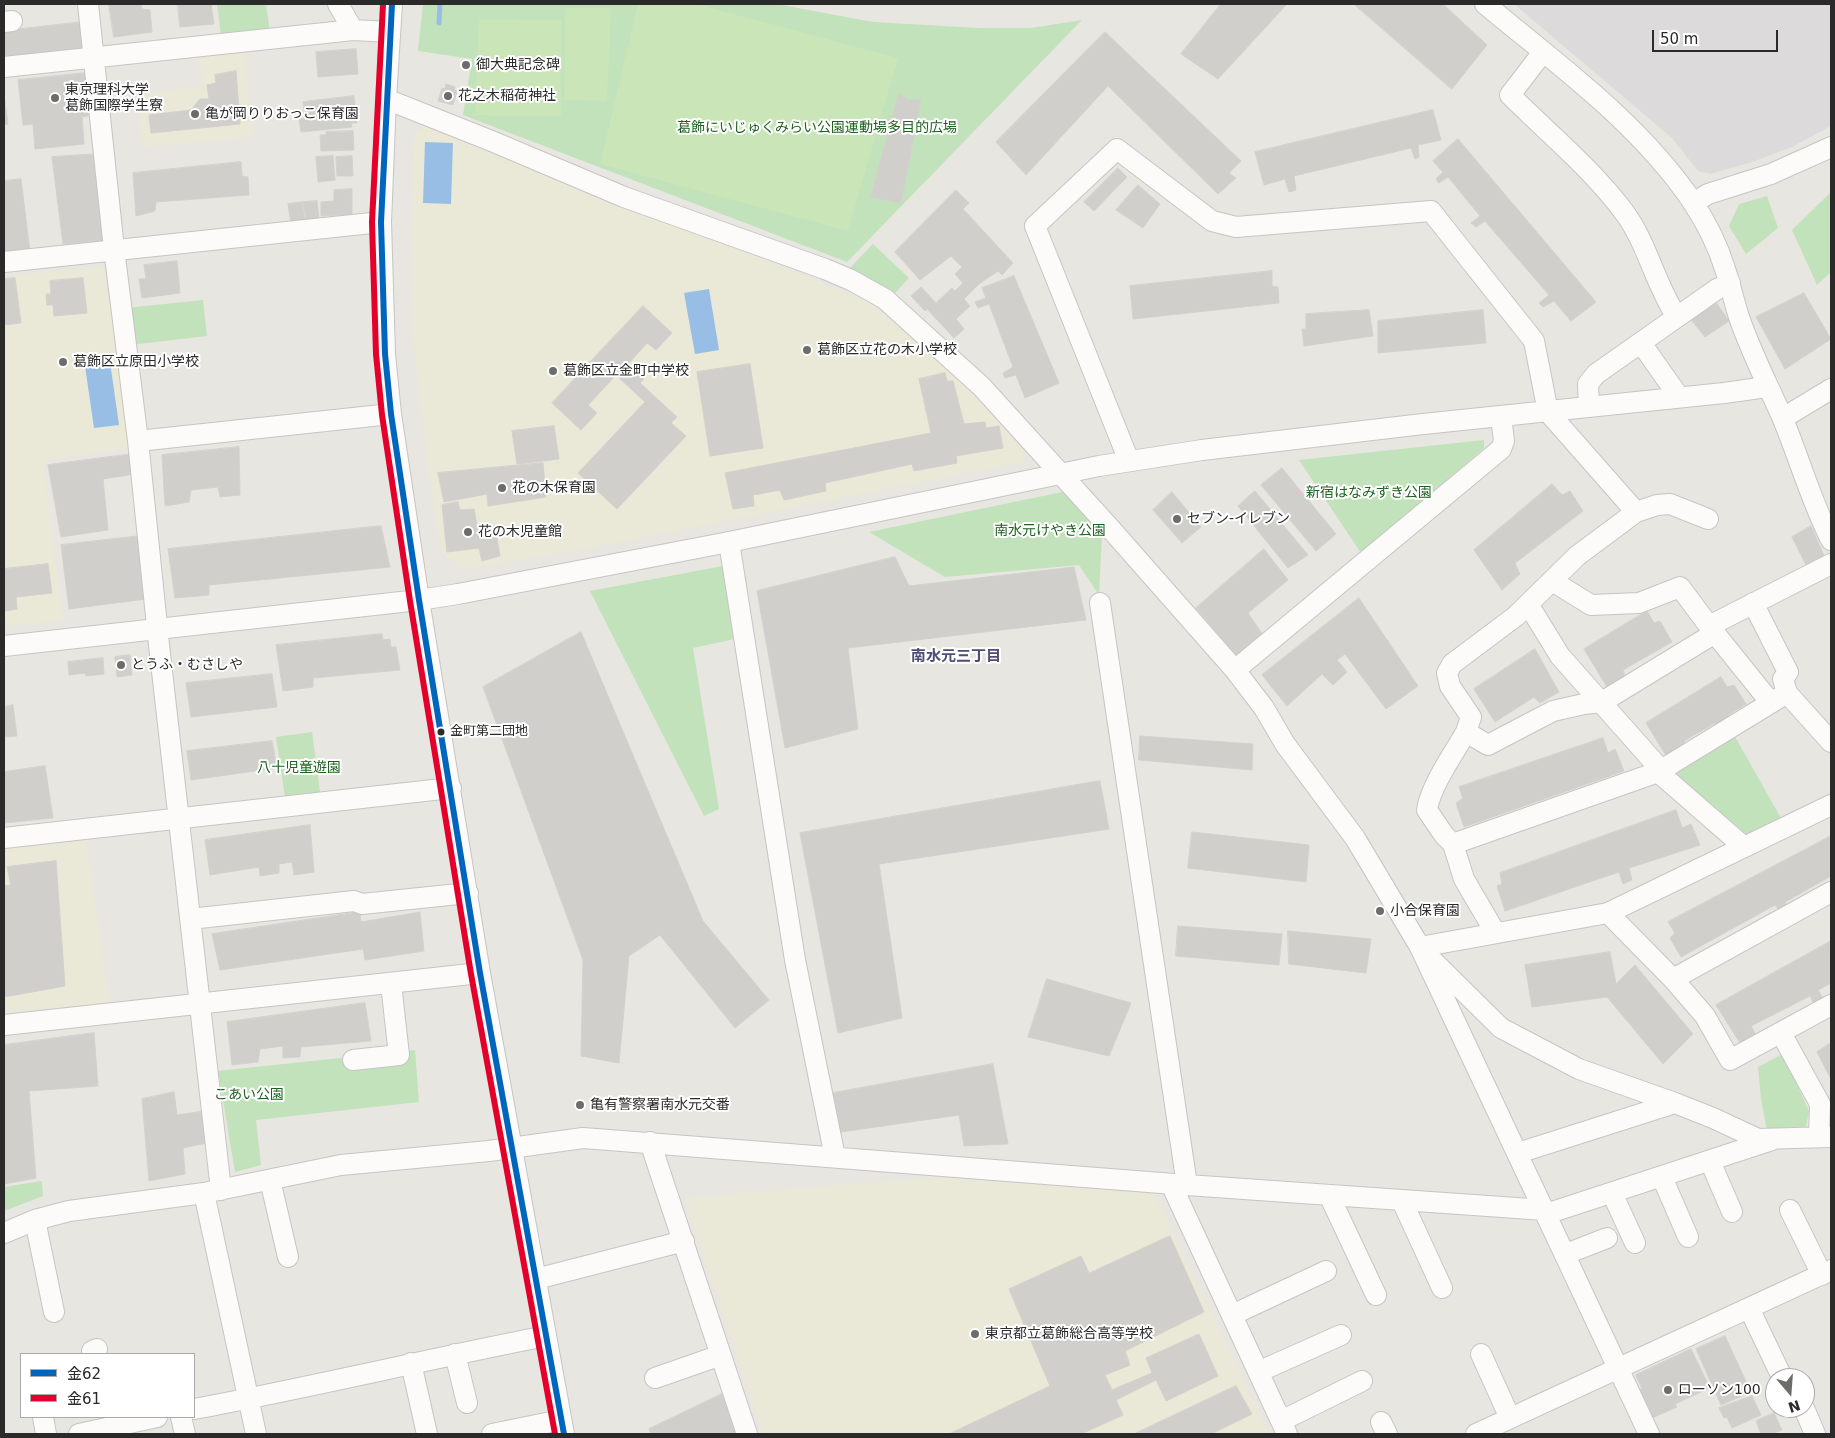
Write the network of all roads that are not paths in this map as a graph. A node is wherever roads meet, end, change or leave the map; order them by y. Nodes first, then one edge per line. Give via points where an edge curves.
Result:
1 (88, 4) edge
2 (338, 4) edge
3 (392, 4) edge
4 (1485, 4) edge
5 (353, 30) junction
6 (390, 32) junction
7 (1543, 52) junction
8 (94, 56) junction
9 (4, 66) edge
10 (386, 99) junction
11 (1831, 147) edge
12 (1693, 202) junction
13 (381, 222) junction
14 (114, 249) junction
15 (4, 262) edge
16 (1730, 284) junction
17 (1678, 317) junction
18 (1641, 343) junction
19 (1768, 387) junction
20 (1831, 389) edge
21 (1679, 397) junction
22 (1589, 407) junction
23 (1548, 412) junction
24 (391, 414) junction
25 (1501, 417) junction
26 (1783, 418) junction
27 (138, 441) junction
28 (1129, 461) junction
29 (1062, 474) junction
30 (1824, 504) edge
31 (1636, 512) junction
32 (1708, 519) dead end
33 (1831, 540) edge
34 (729, 542) junction
35 (1831, 564) edge
36 (1552, 581) junction
37 (419, 600) junction
38 (1753, 602) junction
39 (1100, 603) dead end
40 (1528, 604) junction
41 (157, 629) junction
42 (1712, 630) junction
43 (4, 646) edge
44 (1235, 670) junction
45 (1779, 698) junction
46 (1602, 702) junction
47 (1466, 732) junction
48 (1831, 742) edge
49 (1660, 771) junction
50 (451, 788) junction
51 (1831, 805) edge
52 (178, 818) junction
53 (4, 838) edge
54 (1453, 844) junction
55 (1744, 846) junction
56 (1831, 892) edge
57 (468, 893) junction
58 (1608, 913) junction
59 (190, 920) junction
60 (1494, 932) junction
61 (1420, 947) junction
62 (480, 973) junction
63 (1673, 978) junction
64 (391, 984) junction
65 (200, 1004) junction
66 (1831, 1005) edge
67 (4, 1025) edge
68 (1781, 1033) junction
69 (353, 1060) dead end
70 (1675, 1103) junction
71 (1825, 1137) edge
72 (1779, 1138) junction
73 (650, 1142) junction
74 (511, 1148) junction
75 (1518, 1154) junction
76 (835, 1157) junction
77 (1710, 1161) junction
78 (1662, 1177) junction
79 (270, 1180) junction
80 (1179, 1184) junction
81 (212, 1191) junction
82 (1612, 1193) junction
83 (1329, 1195) junction
84 (1402, 1201) junction
85 (1790, 1210) dead end
86 (1546, 1212) junction
87 (1732, 1212) dead end
88 (35, 1220) junction
89 (4, 1233) edge
90 (1688, 1237) dead end
91 (1607, 1238) dead end
92 (684, 1240) junction
93 (1635, 1244) dead end
94 (1566, 1254) junction
95 (288, 1257) dead end
96 (1326, 1271) dead end
97 (1826, 1273) edge
98 (536, 1279) junction
99 (1442, 1288) dead end
100 (1376, 1295) dead end
101 (1749, 1308) junction
102 (54, 1312) dead end
103 (1232, 1315) junction
104 (1341, 1335) dead end
105 (546, 1336) junction
106 (455, 1354) junction
107 (1481, 1354) dead end
108 (722, 1355) junction
109 (411, 1363) junction
110 (1778, 1368) edge
111 (1619, 1369) junction
112 (1258, 1372) junction
113 (654, 1378) dead end
114 (1362, 1381) dead end
115 (248, 1399) junction
116 (467, 1403) dead end
117 (195, 1409) edge
118 (44, 1418) edge
119 (147, 1418) edge
120 (181, 1418) edge
121 (1510, 1418) junction
122 (1809, 1418) edge
123 (107, 1422) edge
124 (562, 1427) edge
125 (1284, 1428) edge
126 (46, 1434) edge
127 (79, 1434) edge
128 (185, 1434) edge
129 (256, 1434) edge
130 (427, 1434) edge
131 (492, 1434) edge
132 (747, 1434) edge
133 (1476, 1434) edge
134 (1649, 1434) edge
135 (1816, 1434) edge

1 - 8 street
2 - 5 street
3 - 6 street
4 - 7 street
5 - 6 street
5 - 8 street
6 - 10 street
7 - 12 street via 1615,112 1666,167
7 - 17 street via 1510,95 1625,213
8 - 9 street
8 - 14 street
10 - 13 street
10 - 29 street via 624,197 851,280 885,299 982,387
11 - 12 street via 1772,174 1708,194
12 - 16 street via 1713,239
13 - 14 street
13 - 24 street
14 - 15 street
14 - 27 street
16 - 17 street via 1717,289
16 - 19 street via 1740,319
17 - 18 street
18 - 21 street
18 - 22 street via 1596,374 1588,384
19 - 21 street
19 - 26 street
20 - 26 street
21 - 22 street
22 - 23 street
23 - 25 street
23 - 28 street via 1534,342 1431,211 1236,227 1212,221 1117,149 1036,226
23 - 31 street
24 - 27 street
24 - 37 street
25 - 28 street
25 - 44 street via 1504,441 1501,449
26 - 30 street
27 - 41 street
28 - 29 street
29 - 34 street
29 - 44 street
30 - 33 street
31 - 32 street via 1670,504
31 - 36 street via 1577,556
34 - 37 street
34 - 76 street via 795,960
35 - 38 street
36 - 40 street
36 - 42 street via 1591,605 1639,603 1680,587
37 - 41 street
37 - 50 street
38 - 42 street
38 - 45 street via 1788,672 1782,679
39 - 80 street
40 - 46 street via 1560,656
40 - 47 street via 1452,664 1447,673 1450,686 1471,717
41 - 43 street
41 - 52 street
42 - 45 street
42 - 46 street
44 - 61 street via 1355,838
45 - 48 street
45 - 49 street
46 - 47 street via 1553,711 1488,745
46 - 49 street
47 - 54 street via 1446,766 1427,810
49 - 54 street
49 - 55 street
50 - 52 street
50 - 57 street
51 - 55 street
52 - 53 street
52 - 59 street
54 - 60 street via 1464,879
55 - 58 street
56 - 63 street
57 - 59 street via 362,904 354,901
57 - 62 street
58 - 60 street
58 - 63 street
59 - 65 street
60 - 61 street
61 - 70 street via 1501,1028 1579,1069
61 - 75 street
62 - 64 street
62 - 74 street
63 - 68 street via 1705,1016 1730,1060
64 - 65 street
64 - 69 street via 399,1055
65 - 67 street
65 - 81 street
66 - 68 street
68 - 71 street via 1820,1104
70 - 72 street via 1758,1139
70 - 75 street
71 - 72 street
72 - 77 street
73 - 74 street via 583,1138
73 - 76 street
73 - 92 street
74 - 79 street via 340,1164
74 - 98 street
75 - 86 street
76 - 80 street
77 - 78 street
77 - 87 street
78 - 82 street
78 - 90 street
79 - 81 street
79 - 95 street
80 - 83 street
80 - 103 street
81 - 88 street via 106,1205
81 - 115 street
82 - 86 street
82 - 93 street
83 - 84 street
83 - 100 street
84 - 86 street
84 - 99 street
85 - 97 street
86 - 94 street
88 - 89 street
88 - 102 street
91 - 94 street
92 - 98 street
92 - 108 street
94 - 111 street
96 - 103 street
97 - 101 street
98 - 105 street
101 - 110 street
101 - 111 street
103 - 112 street
104 - 112 street
105 - 106 street
105 - 124 street
106 - 109 street
106 - 116 street
107 - 121 street
108 - 113 street
108 - 132 street
109 - 115 street
109 - 130 street
111 - 121 street
111 - 134 street
112 - 125 street
114 - 125 street
115 - 117 street
115 - 129 street
118 - 126 street
119 - 123 street
120 - 128 street
121 - 133 street
122 - 135 street
123 - 127 street
124 - 131 street

